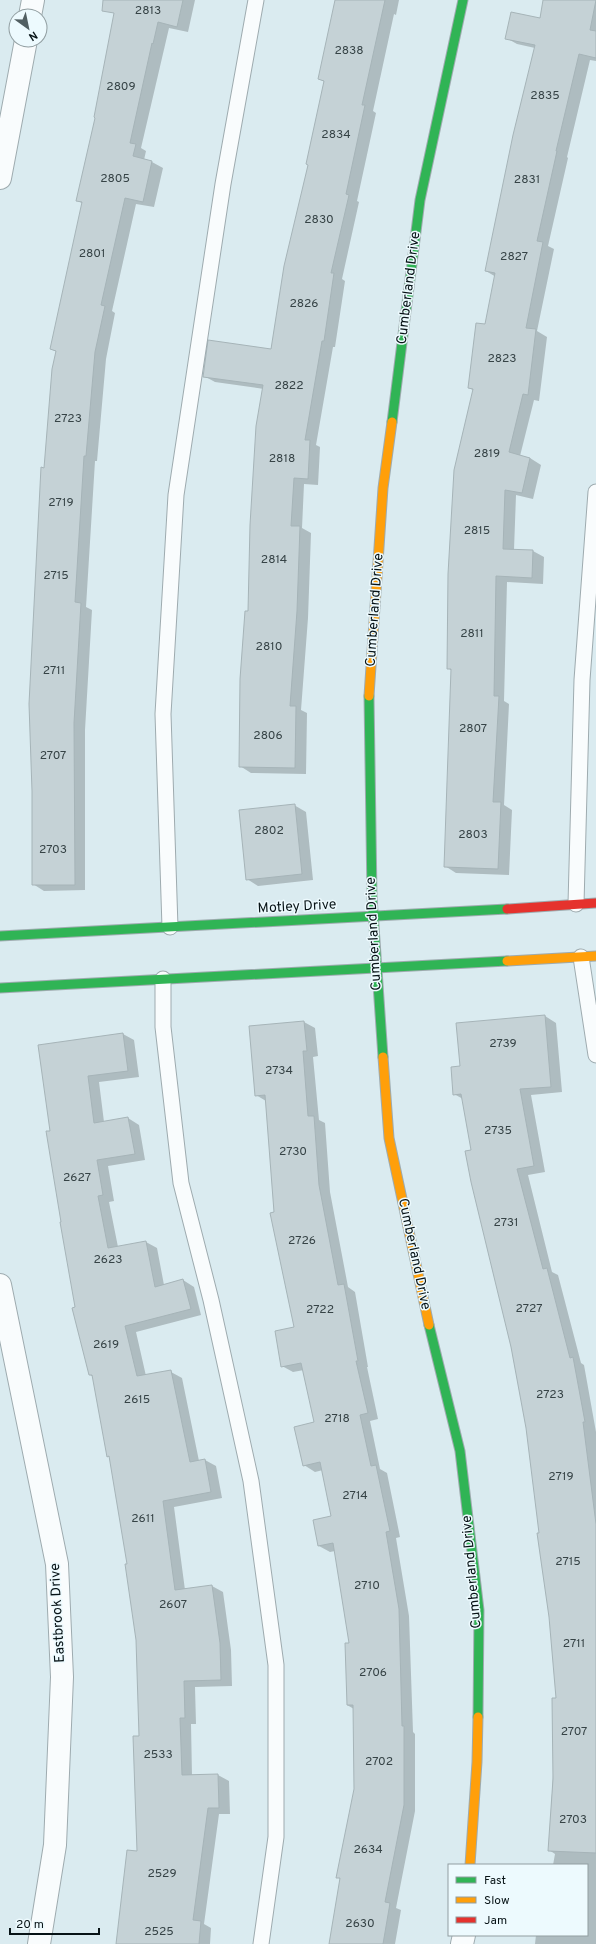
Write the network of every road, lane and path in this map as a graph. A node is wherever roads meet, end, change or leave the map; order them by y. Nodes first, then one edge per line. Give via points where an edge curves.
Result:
1 (256, 0) edge
2 (463, 0) edge
3 (24, 48) edge
4 (0, 178) edge
5 (596, 492) edge
6 (596, 903) edge
7 (576, 904) junction
8 (373, 917) junction
9 (170, 928) junction
10 (0, 936) edge
11 (589, 956) edge
12 (376, 968) junction
13 (163, 980) junction
14 (0, 988) edge
15 (596, 1055) edge
16 (0, 1285) edge
17 (470, 1864) edge
18 (39, 1944) edge
19 (261, 1944) edge

1 - 9 lane via 222,184 176,495 163,714
2 - 8 street, Cumberland Drive via 420,200 383,488 368,709
3 - 4 street
5 - 7 lane via 582,680
6 - 7 street, Motley Drive
7 - 8 street, Motley Drive
8 - 9 street, Motley Drive
8 - 12 street, Cumberland Drive
9 - 10 street, Motley Drive
11 - 12 street
11 - 15 lane
12 - 13 street
12 - 17 street, Cumberland Drive via 389,1138 421,1291 460,1450 478,1610 477,1762
13 - 14 street
13 - 19 lane via 163,1027 181,1183 211,1300 251,1481 276,1665 276,1837
16 - 18 street, Eastbrook Drive via 57,1564 62,1677 55,1845

